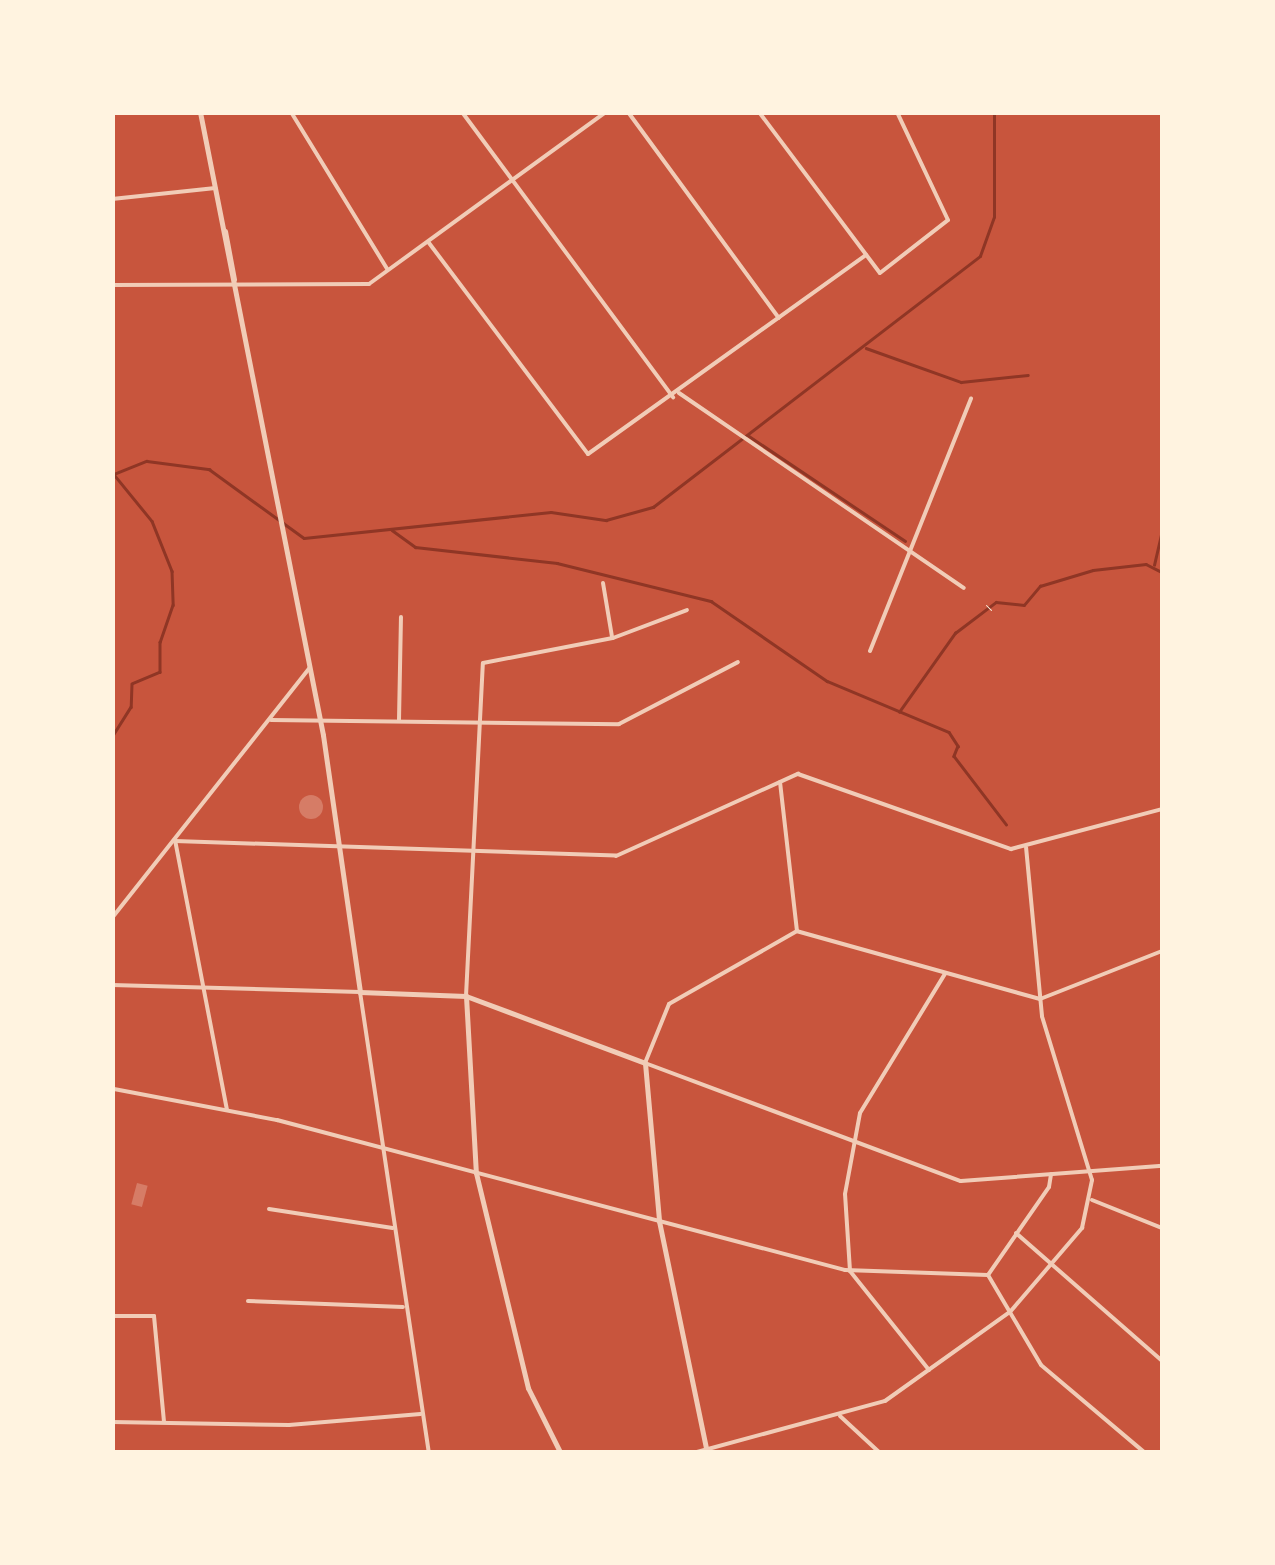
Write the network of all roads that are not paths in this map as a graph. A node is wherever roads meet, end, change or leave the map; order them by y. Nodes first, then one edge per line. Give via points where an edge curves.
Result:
1 (200, 112) edge
2 (290, 112) edge
3 (462, 112) edge
4 (606, 112) edge
5 (628, 112) edge
6 (760, 112) edge
7 (898, 112) edge
8 (512, 182) junction
9 (215, 188) junction
10 (112, 199) edge
11 (429, 243) junction
12 (866, 255) junction
13 (389, 272) junction
14 (112, 286) edge
15 (234, 287) junction
16 (780, 318) junction
17 (676, 395) junction
18 (971, 398) dead end
19 (910, 552) junction
20 (602, 582) dead end
21 (964, 588) dead end
22 (687, 610) dead end
23 (401, 617) dead end
24 (613, 638) junction
25 (870, 651) dead end
26 (738, 662) dead end
27 (309, 669) junction
28 (271, 720) junction
29 (320, 720) junction
30 (399, 720) junction
31 (480, 720) junction
32 (780, 782) junction
33 (1162, 809) edge
34 (176, 841) junction
35 (339, 848) junction
36 (1026, 848) junction
37 (470, 854) junction
38 (112, 918) edge
39 (797, 931) junction
40 (1162, 951) edge
41 (945, 974) junction
42 (112, 985) edge
43 (202, 987) junction
44 (360, 992) junction
45 (466, 996) junction
46 (1040, 998) junction
47 (645, 1063) junction
48 (114, 1089) edge
49 (227, 1110) junction
50 (854, 1141) junction
51 (382, 1148) junction
52 (1162, 1166) edge
53 (1090, 1171) junction
54 (476, 1173) junction
55 (1051, 1174) junction
56 (1091, 1200) junction
57 (269, 1209) dead end
58 (659, 1222) junction
59 (393, 1228) junction
60 (1162, 1228) edge
61 (1016, 1234) junction
62 (1053, 1265) junction
63 (850, 1271) junction
64 (988, 1275) junction
65 (248, 1301) dead end
66 (405, 1307) junction
67 (1010, 1312) junction
68 (112, 1316) edge
69 (1162, 1361) edge
70 (929, 1370) junction
71 (422, 1414) junction
72 (840, 1416) junction
73 (112, 1422) edge
74 (164, 1423) junction
75 (711, 1451) edge
76 (429, 1452) edge
77 (560, 1452) edge
78 (697, 1452) edge
79 (880, 1452) edge
80 (1144, 1452) edge

1 - 9 street
2 - 13 street
3 - 8 street
4 - 8 street
5 - 16 street
6 - 12 street
7 - 12 street via 948,220 880,273
8 - 11 street
8 - 17 street
9 - 10 street
9 - 15 street
11 - 13 street
11 - 17 street via 585,453
12 - 16 street
13 - 15 street via 369,284
14 - 15 street
15 - 27 street
16 - 17 street
17 - 19 street
18 - 19 street
19 - 21 street
19 - 25 street
20 - 24 street
22 - 24 street
23 - 30 street
24 - 31 street via 483,663
26 - 31 street via 619,724
27 - 28 street
27 - 29 street
28 - 29 street
28 - 34 street
29 - 30 street
29 - 35 street
30 - 31 street
31 - 37 street
32 - 36 street via 798,774 1011,849
32 - 37 street via 616,856
32 - 39 street
33 - 36 street
34 - 35 street
34 - 38 street
34 - 43 street
35 - 37 street
35 - 44 street
36 - 46 street
37 - 45 street
39 - 41 street
39 - 47 street via 669,1004
40 - 46 street
41 - 46 street
41 - 50 street via 860,1112
42 - 43 street
43 - 44 street
43 - 49 street
44 - 45 street
44 - 51 street
45 - 47 street
45 - 54 street
46 - 53 street
47 - 50 street
47 - 58 street
48 - 49 street
49 - 51 street
50 - 55 street via 961,1181
50 - 63 street via 845,1194
51 - 54 street
51 - 59 street
52 - 53 street
53 - 55 street
53 - 56 street
54 - 58 street
54 - 77 street via 528,1388
55 - 61 street
56 - 60 street
56 - 62 street via 1079,1232
57 - 59 street
58 - 63 street
58 - 75 street
59 - 66 street
61 - 62 street
61 - 64 street
62 - 67 street
62 - 69 street
63 - 64 street
63 - 70 street
64 - 67 street
65 - 66 street
66 - 71 street
67 - 70 street
67 - 80 street via 1042,1365
68 - 74 street via 151,1313
70 - 72 street via 885,1401
71 - 74 street via 288,1425
71 - 76 street
72 - 75 street
72 - 79 street
73 - 74 street
75 - 78 street

